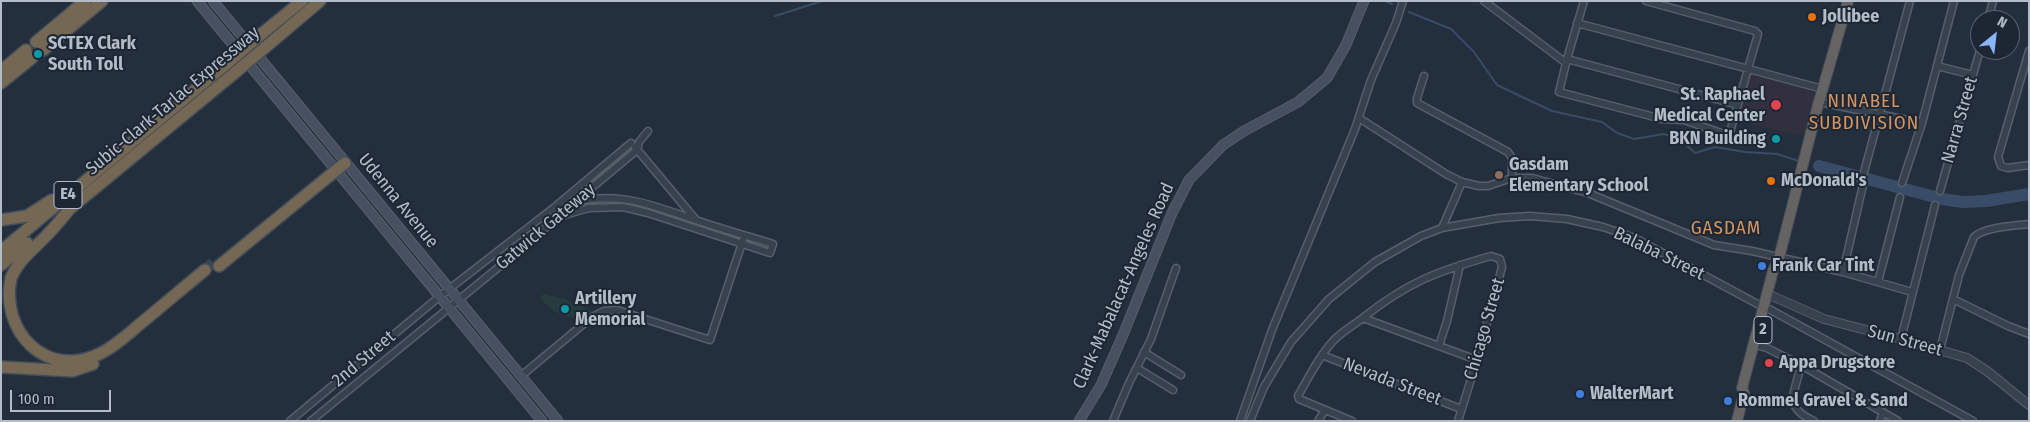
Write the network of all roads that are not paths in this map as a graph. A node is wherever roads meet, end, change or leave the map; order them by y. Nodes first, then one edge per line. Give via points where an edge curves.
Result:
1 (85, 1) edge
2 (102, 1) edge
3 (197, 1) edge
4 (213, 1) edge
5 (302, 1) edge
6 (320, 1) edge
7 (1364, 1) edge
8 (1403, 1) edge
9 (1484, 1) edge
10 (1584, 1) edge
11 (1646, 1) edge
12 (1848, 1) edge
13 (1910, 1) edge
14 (1954, 1) edge
15 (1577, 23) junction
16 (2029, 51) edge
17 (1977, 60) edge
18 (1566, 61) junction
19 (233, 66) junction
20 (1937, 66) junction
21 (1749, 68) junction
22 (1, 71) edge
23 (1973, 75) junction
24 (1424, 76) dead end
25 (1, 83) edge
26 (1823, 89) junction
27 (1819, 102) junction
28 (1738, 105) junction
29 (1880, 115) junction
30 (1359, 118) junction
31 (1922, 124) junction
32 (648, 131) dead end
33 (135, 140) junction
34 (639, 142) junction
35 (631, 143) junction
36 (637, 150) junction
37 (343, 160) junction
38 (2029, 165) edge
39 (334, 168) junction
40 (1863, 176) dead end
41 (1512, 178) junction
42 (1462, 182) junction
43 (1902, 183) dead end
44 (1863, 185) dead end
45 (1940, 191) dead end
46 (1900, 197) dead end
47 (624, 198) junction
48 (577, 200) junction
49 (1935, 205) dead end
50 (72, 206) junction
51 (556, 206) junction
52 (624, 207) junction
53 (561, 216) junction
54 (1, 220) edge
55 (696, 220) junction
56 (2029, 224) edge
57 (1442, 228) junction
58 (744, 235) junction
59 (742, 244) junction
60 (1, 251) edge
61 (1778, 261) junction
62 (217, 264) tunnel mouth
63 (1, 265) edge
64 (1460, 265) junction
65 (1176, 268) dead end
66 (1843, 272) junction
67 (1878, 282) junction
68 (449, 289) junction
69 (1912, 292) junction
70 (1772, 296) junction
71 (439, 297) junction
72 (1953, 299) junction
73 (458, 300) junction
74 (448, 308) junction
75 (1766, 308) junction
76 (1364, 318) junction
77 (2029, 334) edge
78 (1901, 339) junction
79 (1438, 346) junction
80 (1759, 346) junction
81 (1940, 350) junction
82 (1144, 352) junction
83 (1322, 355) junction
84 (1477, 360) junction
85 (1801, 366) junction
86 (1, 367) edge
87 (1137, 368) junction
88 (1181, 375) dead end
89 (521, 376) junction
90 (1173, 390) dead end
91 (1744, 393) junction
92 (2029, 405) edge
93 (1324, 410) junction
94 (1461, 410) junction
95 (1884, 413) junction
96 (290, 421) edge
97 (311, 421) edge
98 (542, 421) edge
99 (558, 421) edge
100 (1079, 421) edge
101 (1113, 421) edge
102 (1240, 421) edge
103 (1250, 421) edge
104 (1318, 421) edge
105 (1352, 421) edge
106 (1458, 421) edge
107 (1736, 421) edge
108 (1814, 421) edge
109 (1880, 421) edge
110 (1898, 421) edge
111 (1973, 421) edge

1 - 2 highway via 39,46
3 - 39 main road, Udenna Avenue
4 - 37 main road, Udenna Avenue
5 - 19 highway, Subic-Clark-Tarlac Expressway / E4, bridge via 259,36
6 - 19 highway, Subic-Clark-Tarlac Expressway / E4, bridge via 268,45
7 - 100 main road, Clark-Mabalacat-Angeles Road via 1346,45 1327,78 1298,102 1223,145 1189,180 1172,213 1101,385
8 - 30 street via 1370,80
9 - 18 street
10 - 15 street
11 - 21 street via 1756,32 1758,38
12 - 26 highway, 2
13 - 29 street
14 - 20 street
15 - 18 street
15 - 21 street
16 - 38 street via 1999,153 2001,166
17 - 23 street, Narra Street
18 - 28 street
18 - 28 street via 1560,92 1662,119 1684,120 1724,134 1730,132
19 - 33 highway, Subic-Clark-Tarlac Expressway / E4
19 - 50 highway, Subic-Clark-Tarlac Expressway / E4
20 - 23 street
20 - 31 street
21 - 26 street
21 - 28 street
22 - 25 highway via 29,54
23 - 45 street, Narra Street
24 - 41 street via 1417,103 1508,152 1512,158
26 - 27 highway, 2
27 - 29 street
27 - 61 highway, 2
29 - 31 street
29 - 40 street
30 - 42 street
30 - 102 street via 1272,330
31 - 43 street
32 - 34 street
33 - 54 highway via 120,143 36,211 16,219
33 - 60 highway, Subic-Clark-Tarlac Expressway / E4
34 - 35 street
34 - 36 street
35 - 36 street
35 - 51 street, Gatwick Gateway
36 - 48 street, Gatwick Gateway
36 - 55 street
37 - 39 highway
37 - 68 main road, Udenna Avenue
39 - 62 highway
39 - 71 main road, Udenna Avenue
41 - 42 street via 1488,186
41 - 61 street via 1532,178 1588,193 1706,242 1752,251
42 - 57 street
44 - 66 street
46 - 67 street
47 - 48 street
47 - 52 street
47 - 55 street
48 - 51 street
48 - 53 street, Gatwick Gateway
49 - 69 street
50 - 63 highway, Subic-Clark-Tarlac Expressway / E4
50 - 86 highway via 47,236 26,254 10,280 7,302 10,320 22,341 41,355 60,362 81,361 98,355 207,272 116,351 86,367 72,371
51 - 68 street, Gatwick Gateway
52 - 53 street via 589,208
52 - 59 street
53 - 73 street, Gatwick Gateway
55 - 58 street
56 - 72 street via 1978,233 1963,261
57 - 75 street, Balaba Street via 1530,216 1566,218 1603,227 1635,238
57 - 103 street, Balaba Street via 1382,258 1330,299 1291,342 1264,387
58 - 59 street
58 - 59 street via 773,244 770,253
59 - 89 street via 710,340 617,310 604,311 592,317
61 - 66 street via 1793,261
61 - 70 highway, 2
61 - 75 highway, 2
64 - 76 street, Chicago Street via 1409,285
64 - 79 street
64 - 84 street, Chicago Street via 1492,256 1498,257 1502,263
65 - 82 street
66 - 67 street
67 - 69 street
68 - 71 street, Gatwick Gateway
68 - 73 main road, Udenna Avenue
69 - 78 street
70 - 75 highway, 2
70 - 78 street, Sun Street via 1818,317
71 - 74 main road, Udenna Avenue
71 - 96 street, 2nd Street
72 - 77 street
72 - 81 street
73 - 74 street, Gatwick Gateway
73 - 89 main road, Udenna Avenue
74 - 97 street, 2nd Street
74 - 98 main road, Udenna Avenue
75 - 80 highway, 2
75 - 91 highway, 2 via 1742,388
75 - 111 street, Balaba Street
76 - 79 street
76 - 83 street, Chicago Street via 1334,340
78 - 81 street, Sun Street
79 - 84 street
80 - 85 street
80 - 91 highway, 2 via 1748,389
81 - 92 street, Sun Street via 1974,362
82 - 87 street
82 - 88 street
83 - 93 street, Chicago Street via 1298,396 1301,401
83 - 94 street, Nevada Street
84 - 94 street, Chicago Street
85 - 95 street
85 - 108 street via 1793,405 1796,411
87 - 90 street
87 - 101 street
89 - 99 main road, Udenna Avenue
91 - 107 highway, 2
93 - 104 street
93 - 105 street
94 - 106 street, Chicago Street
95 - 109 street
95 - 110 street

